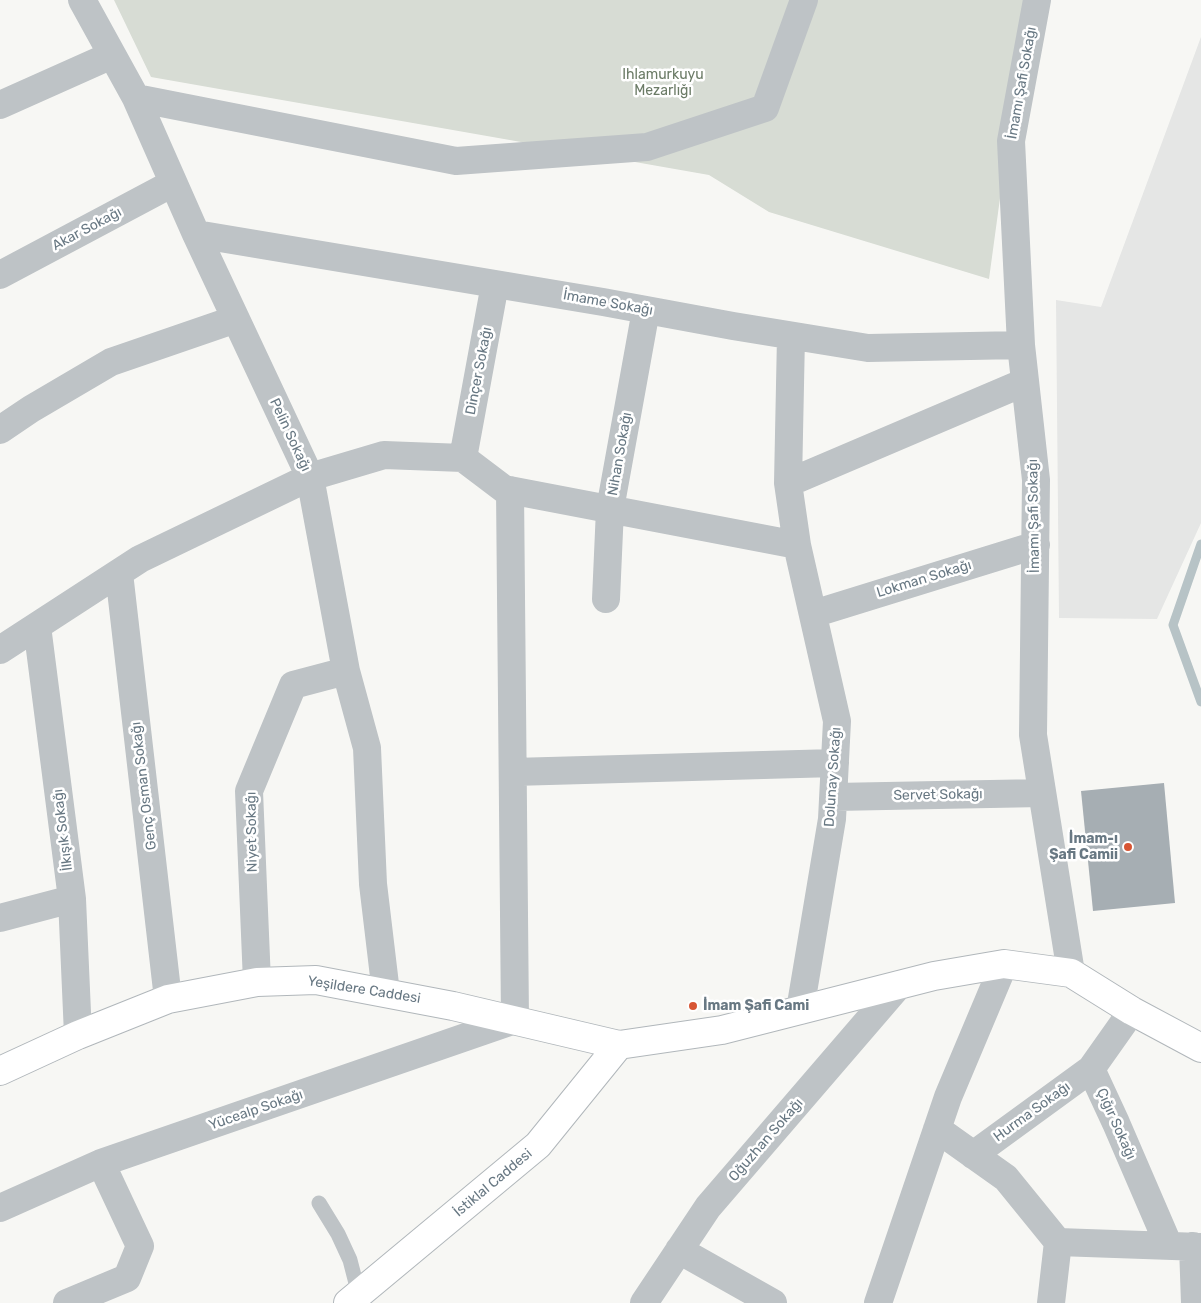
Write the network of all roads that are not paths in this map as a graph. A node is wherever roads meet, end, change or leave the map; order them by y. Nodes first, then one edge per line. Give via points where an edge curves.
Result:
1 (82, 0) edge
2 (804, 0) edge
3 (1037, 0) edge
4 (112, 56) junction
5 (136, 98) junction
6 (0, 104) edge
7 (173, 183) junction
8 (196, 234) junction
9 (0, 275) edge
10 (495, 284) junction
11 (646, 310) junction
12 (236, 319) junction
13 (791, 336) junction
14 (1021, 345) junction
15 (1025, 382) junction
16 (0, 430) edge
17 (462, 458) junction
18 (310, 477) junction
19 (788, 483) junction
20 (510, 490) junction
21 (610, 509) junction
22 (797, 545) junction
23 (1036, 545) junction
24 (119, 573) junction
25 (606, 599) dead end
26 (813, 614) junction
27 (37, 626) junction
28 (0, 650) edge
29 (346, 671) junction
30 (835, 763) junction
31 (513, 772) junction
32 (1042, 793) junction
33 (834, 797) junction
34 (72, 899) junction
35 (0, 918) edge
36 (1004, 964) junction
37 (1071, 973) junction
38 (256, 982) junction
39 (900, 985) junction
40 (386, 993) junction
41 (168, 999) junction
42 (800, 1010) junction
43 (1132, 1011) junction
44 (515, 1020) junction
45 (78, 1034) junction
46 (619, 1045) junction
47 (1201, 1048) edge
48 (1091, 1069) junction
49 (0, 1071) edge
50 (937, 1129) junction
51 (973, 1155) junction
52 (101, 1163) junction
53 (319, 1203) dead end
54 (0, 1208) edge
55 (1058, 1242) junction
56 (1187, 1246) edge
57 (679, 1250) junction
58 (354, 1299) edge
59 (67, 1303) edge
60 (644, 1303) edge
61 (773, 1303) edge
62 (878, 1303) edge
63 (1051, 1303) edge
64 (1195, 1303) edge

1 - 4 street, Pelin Sokağı
2 - 5 street via 765,108 647,146 456,161
3 - 14 street, İmamı Şafi Sokağı via 1012,141
4 - 5 street, Pelin Sokağı
4 - 6 street
5 - 7 street, Pelin Sokağı
7 - 8 street, Pelin Sokağı
7 - 9 street, Akar Sokağı
8 - 10 street, İmame Sokağı
8 - 12 street, Pelin Sokağı
10 - 11 street, İmame Sokağı
10 - 17 street, Dinçer Sokağı
11 - 13 street, İmame Sokağı
11 - 21 street, Nihan Sokağı
12 - 16 street via 112,362
12 - 18 street, Pelin Sokağı
13 - 14 street, İmame Sokağı via 868,348
13 - 19 street
14 - 15 street, İmamı Şafi Sokağı
15 - 19 street
15 - 23 street, İmamı Şafi Sokağı via 1036,480
17 - 18 street via 384,455
17 - 20 street
18 - 24 street, Pelin Sokağı via 140,559
18 - 29 street
19 - 22 street, Dolunay Sokağı
20 - 21 street
20 - 31 street
21 - 22 street
21 - 25 street, Nihan Sokağı
22 - 26 street, Dolunay Sokağı
23 - 26 street, Lokman Sokağı
23 - 32 street, İmamı Şafi Sokağı via 1033,735
24 - 27 street, Pelin Sokağı
24 - 41 street, Genç Osman Sokağı
26 - 30 street, Dolunay Sokağı via 837,722
27 - 28 street, Pelin Sokağı
27 - 34 street, İlkışık Sokağı
29 - 38 street, Niyet Sokağı via 293,685 249,790
29 - 40 street via 368,748 373,884
30 - 31 street
30 - 33 street, Dolunay Sokağı
31 - 44 street
32 - 33 street, Servet Sokağı
32 - 37 street, İmamı Şafi Sokağı
33 - 42 street, Dolunay Sokağı
34 - 35 street
34 - 45 street, İlkışık Sokağı
36 - 37 street
36 - 39 street
36 - 50 street
37 - 43 street
38 - 40 street, Yeşildere Caddesi via 316,980
38 - 41 street, Yeşildere Caddesi
39 - 42 street
39 - 57 street, Oğuzhan Sokağı via 708,1207
40 - 44 street, Yeşildere Caddesi
41 - 45 street, Yeşildere Caddesi
42 - 46 street via 722,1030
43 - 47 street
43 - 48 street
44 - 46 street, Yeşildere Caddesi
44 - 52 street, Yücealp Sokağı
45 - 49 street, Yeşildere Caddesi
46 - 58 street, İstiklal Caddesi via 538,1145
48 - 51 street, Hurma Sokağı
48 - 56 street, Çığır Sokağı via 1116,1122
50 - 51 street
50 - 62 street
51 - 55 street via 1006,1178
52 - 54 street, Yücealp Sokağı
52 - 59 street via 140,1246 127,1278
53 - 58 lane via 350,1260
55 - 56 street
55 - 63 street
56 - 64 street, Çığır Sokağı
57 - 60 street, Oğuzhan Sokağı
57 - 61 street

